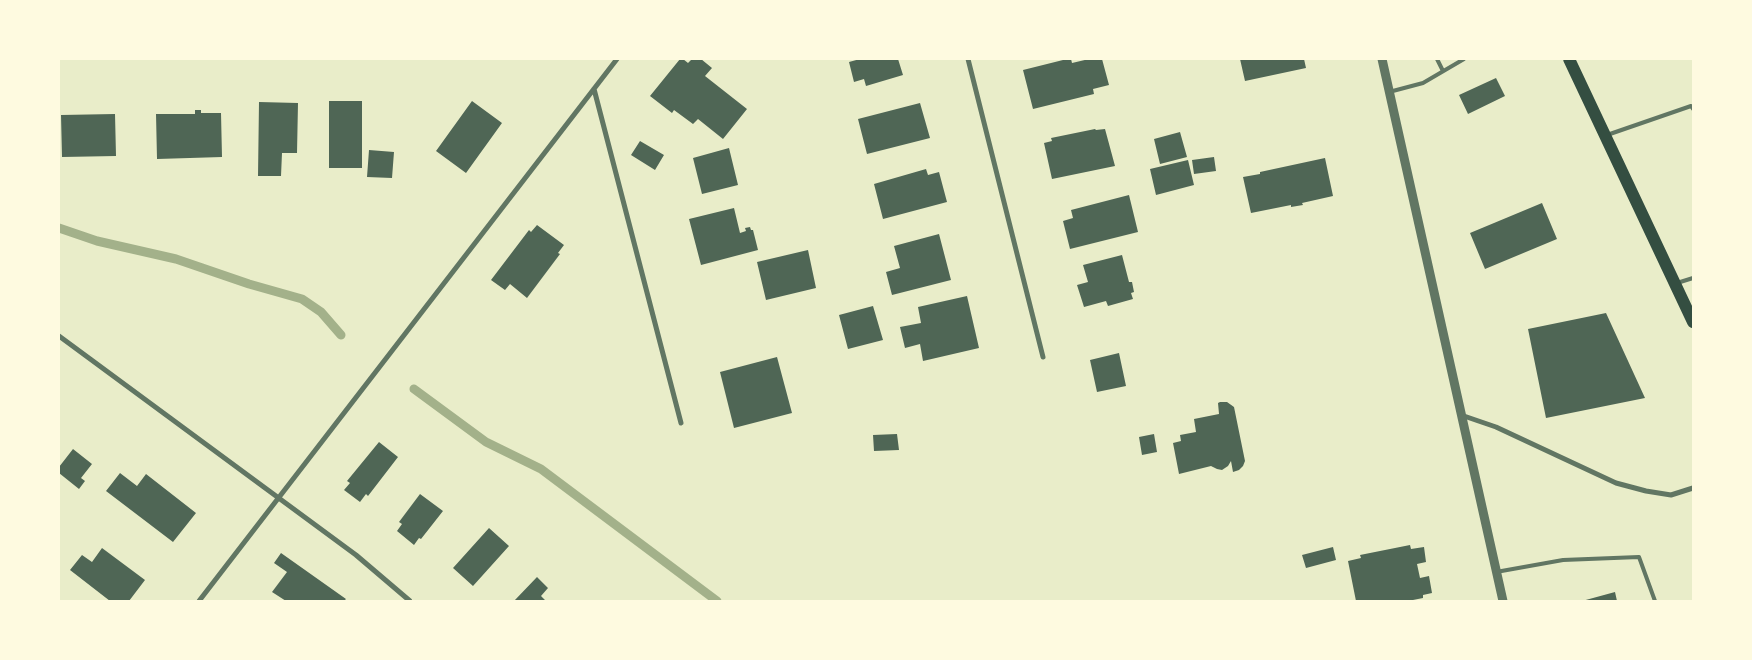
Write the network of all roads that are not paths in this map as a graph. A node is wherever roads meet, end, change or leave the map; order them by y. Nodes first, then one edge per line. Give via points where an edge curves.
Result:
1 (617, 59) edge
2 (968, 59) edge
3 (1382, 59) edge
4 (1438, 59) edge
5 (1464, 59) edge
6 (1569, 59) edge
7 (1443, 71) junction
8 (594, 89) junction
9 (1389, 92) junction
10 (1693, 109) edge
11 (1605, 136) junction
12 (1693, 278) edge
13 (1675, 284) junction
14 (1693, 322) edge
15 (59, 336) edge
16 (1043, 357) dead end
17 (1461, 415) junction
18 (681, 423) dead end
19 (1693, 488) edge
20 (278, 497) junction
21 (1496, 572) junction
22 (199, 601) edge
23 (410, 601) edge
24 (1502, 601) edge
25 (1655, 601) edge

1 - 8 street
2 - 16 street
3 - 9 street
4 - 7 lane
5 - 7 lane
6 - 11 main road
7 - 9 lane via 1423,83
8 - 18 street
8 - 20 street
9 - 17 street
10 - 11 lane via 1691,106
11 - 13 main road
12 - 13 lane
13 - 14 main road
15 - 20 street
17 - 19 street via 1512,434 1616,483 1671,495
17 - 21 street
20 - 22 street
20 - 23 street via 356,555
21 - 24 street
21 - 25 lane via 1562,560 1639,557

